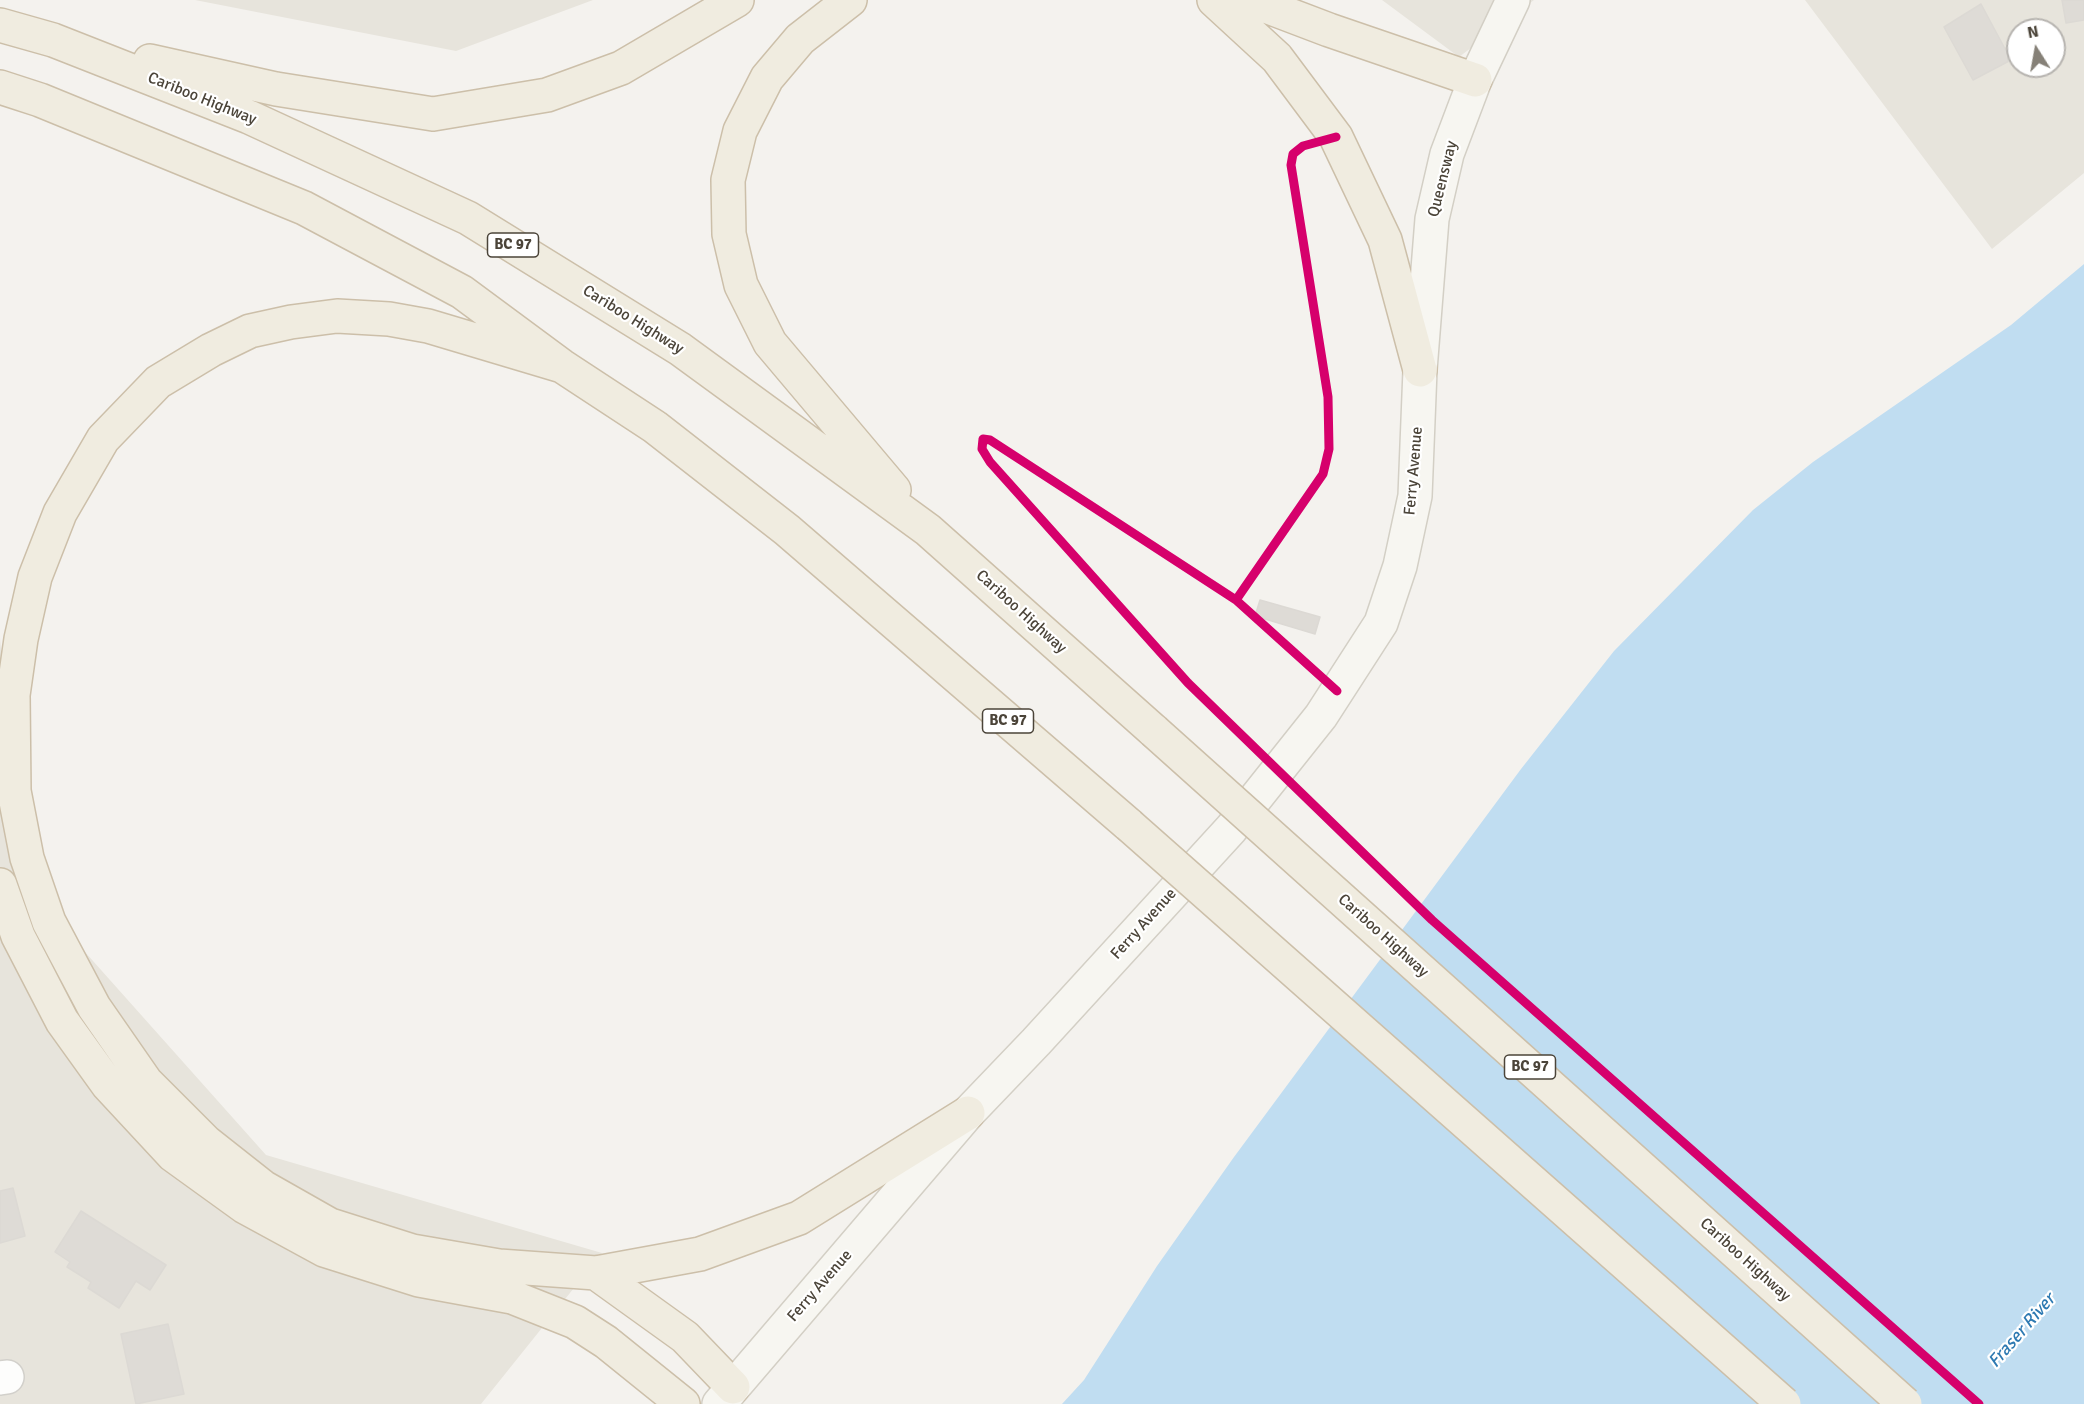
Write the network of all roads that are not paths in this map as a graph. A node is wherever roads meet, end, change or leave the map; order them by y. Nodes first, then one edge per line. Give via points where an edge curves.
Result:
1 (737, 0) edge
2 (850, 0) edge
3 (1214, 0) edge
4 (1250, 0) edge
5 (1513, 0) edge
6 (0, 25) edge
7 (53, 40) junction
8 (1475, 80) junction
9 (0, 87) edge
10 (562, 366) junction
11 (1420, 370) junction
12 (928, 530) junction
13 (0, 885) edge
14 (968, 1113) junction
15 (596, 1273) junction
16 (726, 1396) edge
17 (683, 1404) edge
18 (1784, 1404) edge
19 (1905, 1404) edge

1 - 7 highway via 621,68 547,95 433,114 276,89
2 - 12 highway via 800,39 767,78 745,120 728,180 729,234 741,285 770,343
3 - 11 highway via 1277,58 1336,137 1384,240
4 - 8 highway
5 - 8 main road, Queensway
6 - 7 highway, Cariboo Highway / BC 97
7 - 12 highway, Cariboo Highway / BC 97 via 249,117 468,218 680,349
8 - 11 main road, Queensway via 1447,154 1432,219
9 - 10 highway, BC 97 via 304,208 462,291
10 - 15 highway via 428,326 337,316 250,331 158,382 103,439 60,513 35,577 13,695 14,791 27,858 49,922 94,1007 147,1082 206,1142 263,1187 330,1225 412,1251 499,1266
10 - 18 highway, BC 97, bridge via 655,427 787,530 1129,825
11 - 14 main road, Ferry Avenue via 1415,496 1400,566 1381,623 1321,716 1231,829
12 - 19 highway, Cariboo Highway / BC 97, bridge
13 - 17 highway via 18,936 62,1020 108,1085 173,1155 245,1207 324,1250 419,1280 513,1297 575,1322
14 - 15 highway via 799,1218 700,1254
14 - 16 main road, Ferry Avenue
15 - 16 highway via 685,1337

